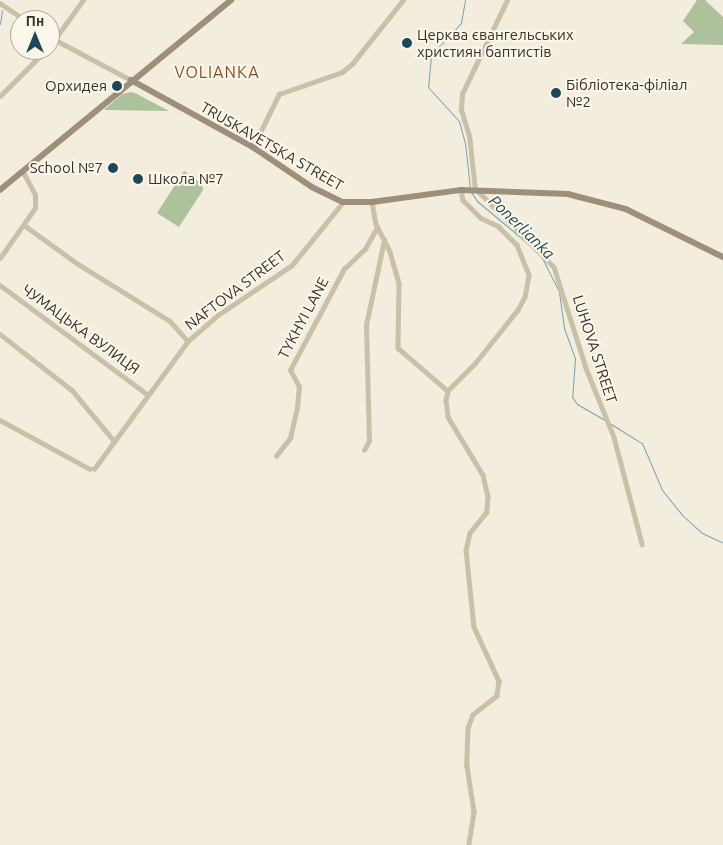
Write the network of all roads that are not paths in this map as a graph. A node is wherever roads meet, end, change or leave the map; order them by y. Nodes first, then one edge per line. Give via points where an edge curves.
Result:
1 (83, 0) edge
2 (231, 0) edge
3 (403, 0) edge
4 (506, 0) edge
5 (60, 33) edge
6 (60, 43) edge
7 (36, 60) edge
8 (131, 80) junction
9 (0, 96) edge
10 (253, 147) junction
11 (24, 172) junction
12 (0, 190) edge
13 (470, 190) junction
14 (343, 202) junction
15 (372, 202) junction
16 (24, 225) junction
17 (377, 227) junction
18 (385, 239) junction
19 (723, 257) edge
20 (0, 258) edge
21 (0, 285) edge
22 (0, 334) edge
23 (188, 341) junction
24 (448, 390) junction
25 (148, 394) junction
26 (0, 420) edge
27 (115, 442) junction
28 (364, 450) dead end
29 (276, 456) dead end
30 (642, 544) dead end
31 (468, 845) edge

1 - 5 street
2 - 8 main road
3 - 10 street via 342,72 279,94
4 - 13 street via 462,94 461,109 470,141
6 - 8 street
7 - 9 street
8 - 10 main road, TRUSKAVETSKA STREET
8 - 11 main road
10 - 14 main road, TRUSKAVETSKA STREET via 312,187
11 - 12 main road
11 - 16 street via 36,201
13 - 15 main road, TRUSKAVETSKA STREET
13 - 19 main road, TRUSKAVETSKA STREET via 556,192 592,198 644,217
13 - 24 street via 463,200 517,245 527,265 530,284 518,310 475,364
13 - 30 street, LUHOVA STREET via 554,267 586,368 604,407 602,412 625,474
14 - 15 main road, TRUSKAVETSKA STREET
14 - 23 street, NAFTOVA STREET via 292,265 218,315
15 - 17 street
16 - 20 street
16 - 23 street via 78,264 170,321
17 - 18 street
17 - 29 street, TYKHYI LANE via 366,249 344,269 290,370 299,386 297,408 290,438
18 - 24 street via 399,284 398,348
18 - 28 street via 366,325 368,440
21 - 25 street, ЧУМАЦЬКА ВУЛИЦЯ
22 - 27 street via 72,390
23 - 25 street, NAFTOVA STREET
24 - 31 street via 448,417 483,475 488,496 487,512 470,533 466,550 474,627 499,681 497,696 473,715 468,728 467,766 474,812
25 - 27 street, NAFTOVA STREET
26 - 27 street, NAFTOVA STREET via 90,469

